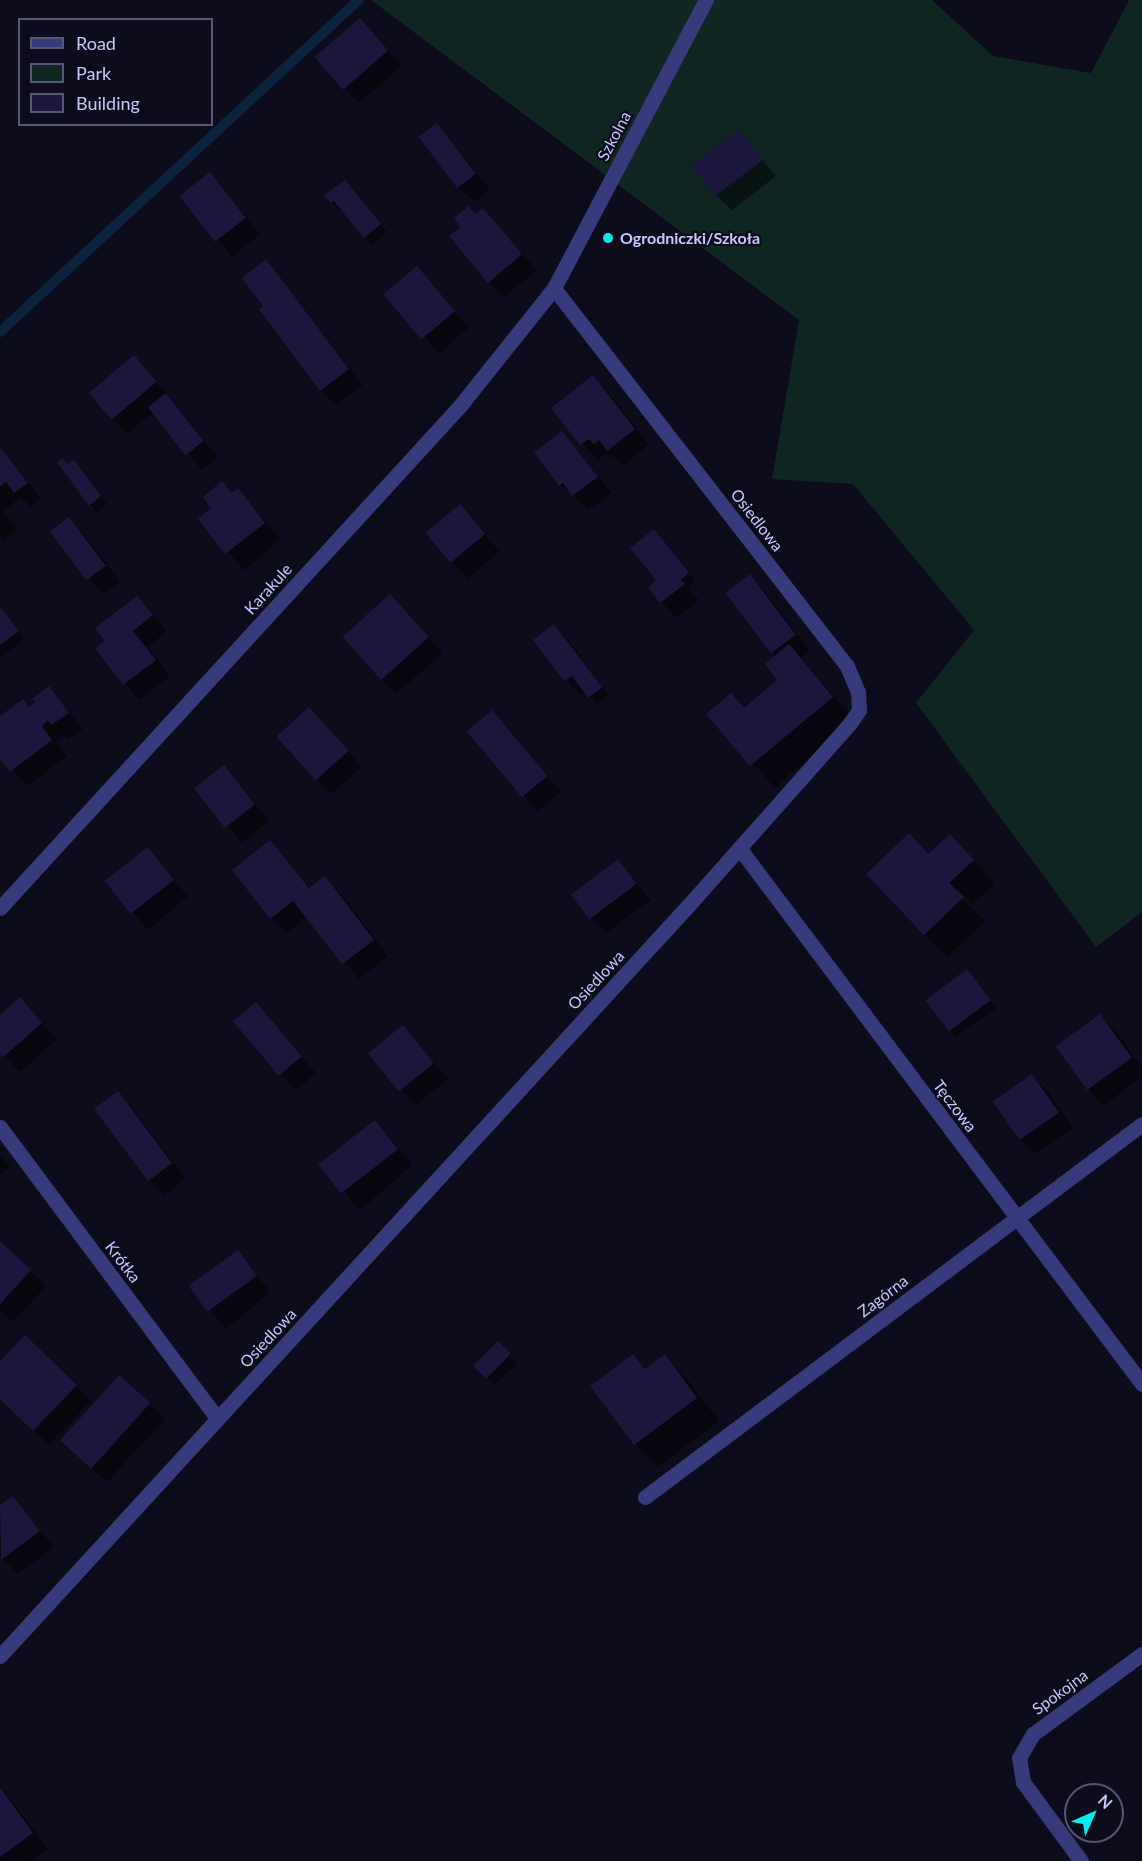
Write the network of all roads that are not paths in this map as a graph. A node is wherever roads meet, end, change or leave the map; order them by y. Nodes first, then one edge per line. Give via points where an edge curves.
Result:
1 (706, 0) edge
2 (554, 288) junction
3 (740, 849) junction
4 (0, 908) edge
5 (1142, 1124) edge
6 (0, 1127) edge
7 (1017, 1218) junction
8 (1142, 1384) edge
9 (218, 1419) junction
10 (645, 1497) dead end
11 (1142, 1654) edge
12 (0, 1656) edge
13 (1081, 1861) edge

1 - 2 street, Szkolna
2 - 3 street, Osiedlowa via 847,666 858,692 859,710 850,723
2 - 4 street, Karakule via 459,407
3 - 7 street, Tęczowa
3 - 9 street, Osiedlowa
5 - 7 street, Zagórna
6 - 9 street, Krótka
7 - 8 street, Tęczowa
7 - 10 street, Zagórna
9 - 12 street, Osiedlowa
11 - 13 street, Spokojna via 1033,1734 1019,1758 1023,1782

